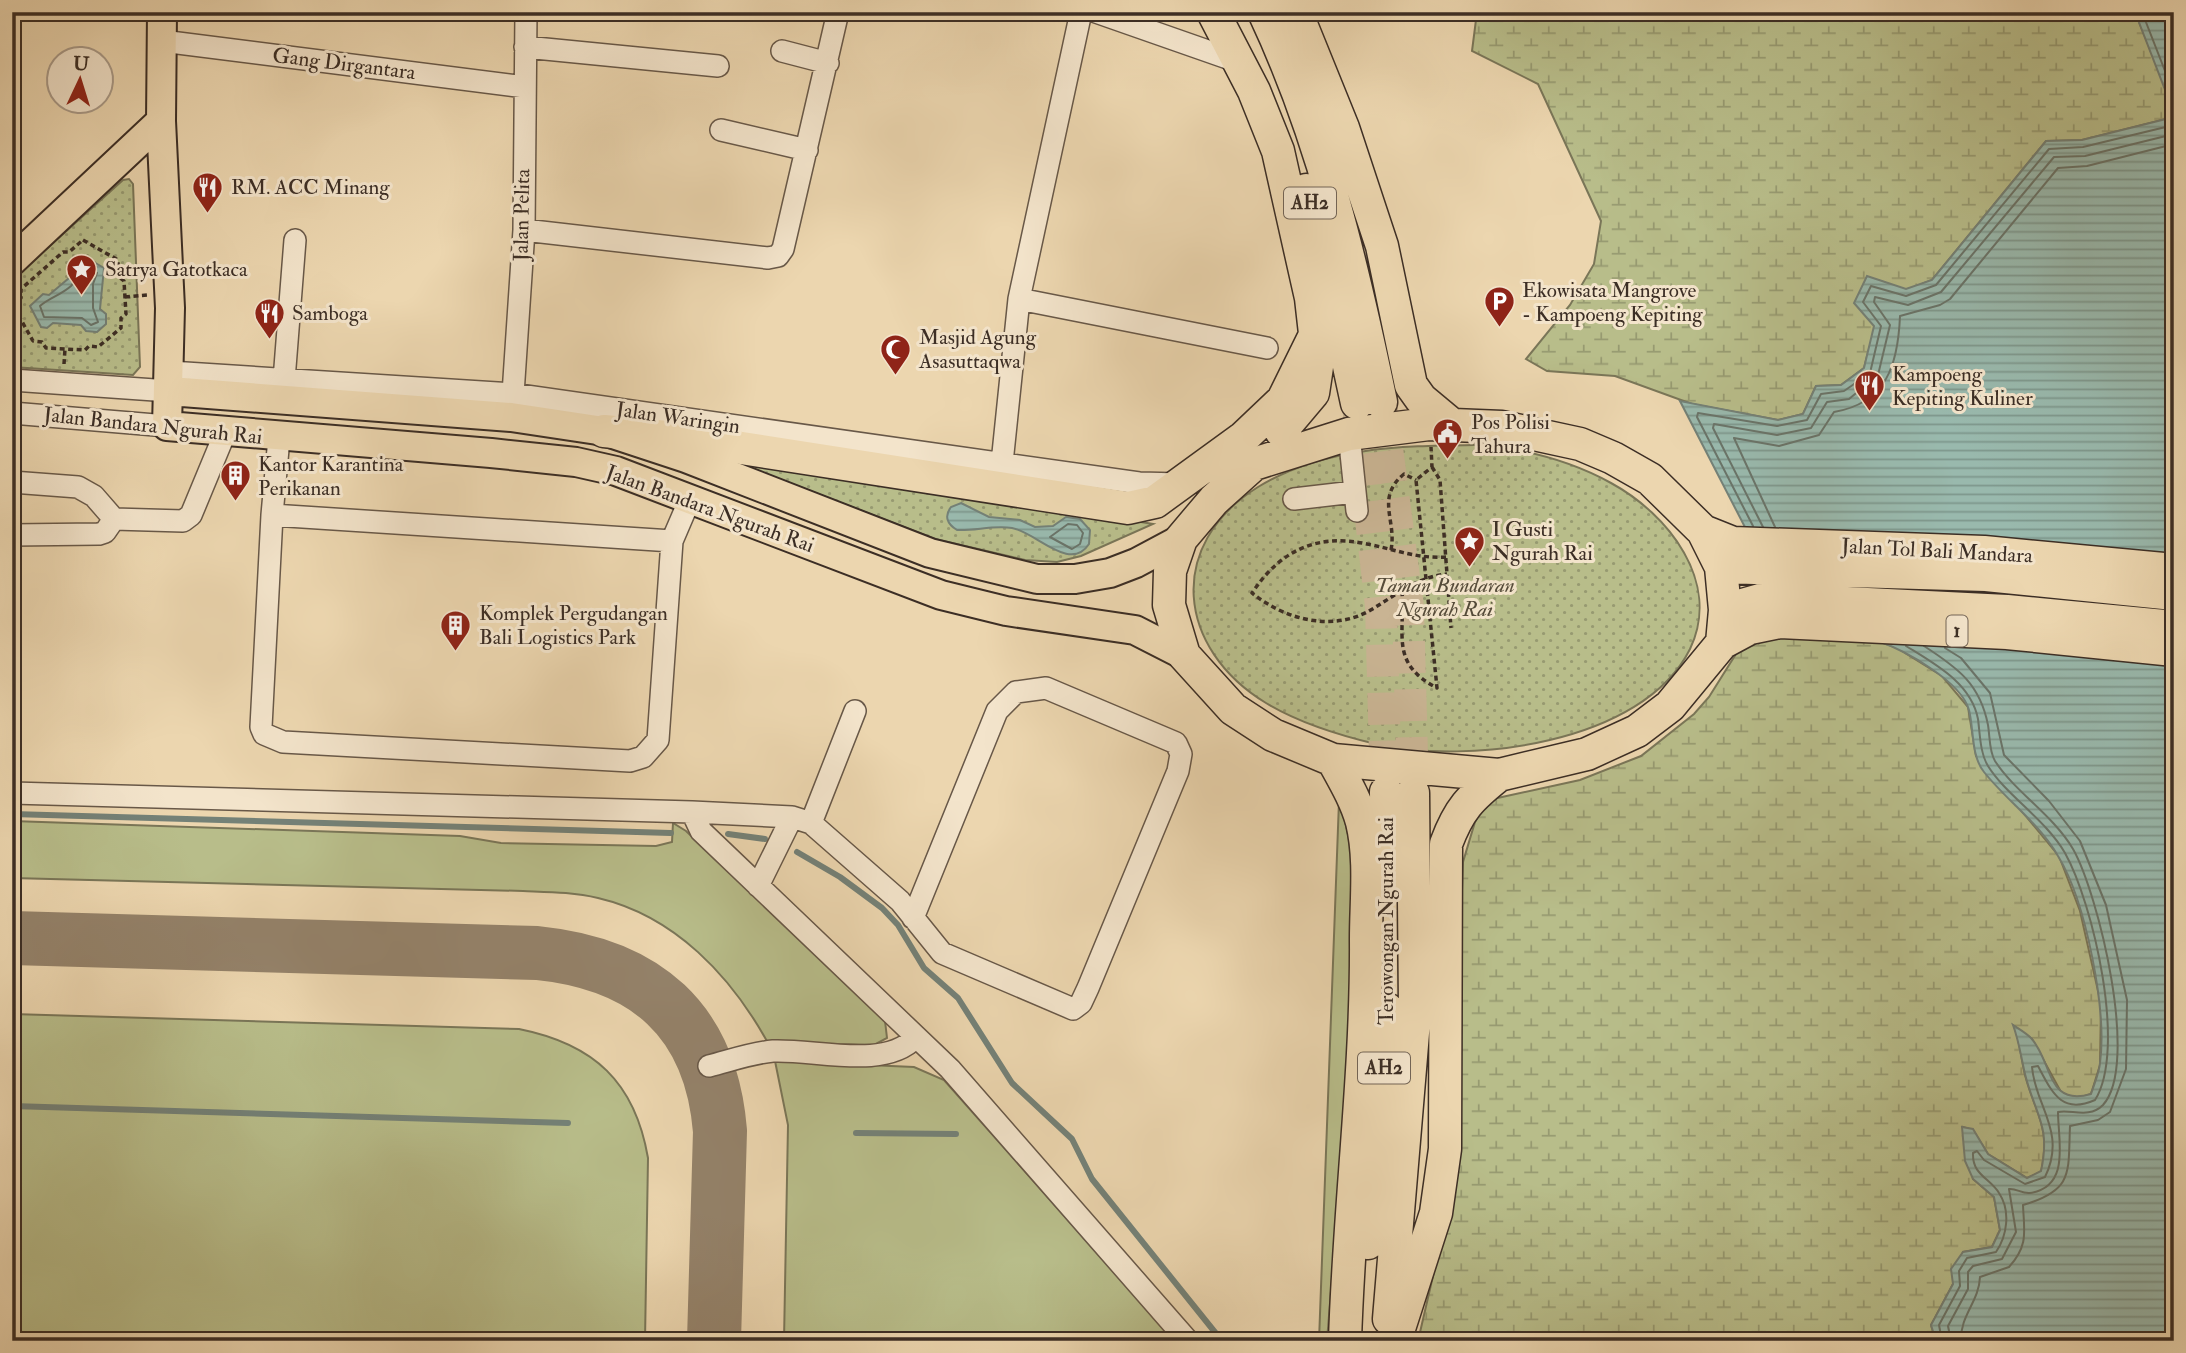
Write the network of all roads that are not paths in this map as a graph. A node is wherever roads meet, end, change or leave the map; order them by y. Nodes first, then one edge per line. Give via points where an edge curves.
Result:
1 (162, 12) edge
2 (526, 12) edge
3 (838, 12) edge
4 (1081, 12) edge
5 (1096, 12) edge
6 (1213, 12) edge
7 (1237, 12) edge
8 (1264, 12) edge
9 (1296, 12) edge
10 (162, 41) junction
11 (525, 47) junction
12 (782, 51) dead end
13 (828, 62) junction
14 (1239, 62) junction
15 (718, 66) dead end
16 (525, 87) junction
17 (160, 121) junction
18 (721, 130) dead end
19 (807, 150) junction
20 (524, 230) junction
21 (295, 240) dead end
22 (12, 261) edge
23 (1019, 299) junction
24 (1316, 333) junction
25 (1267, 348) dead end
26 (12, 380) edge
27 (284, 380) junction
28 (170, 382) junction
29 (512, 406) junction
30 (12, 413) edge
31 (1440, 424) junction
32 (167, 426) junction
33 (678, 428) junction
34 (604, 431) junction
35 (225, 433) junction
36 (1349, 434) junction
37 (279, 438) junction
38 (1002, 463) junction
39 (1254, 464) junction
40 (12, 482) edge
41 (1183, 483) junction
42 (690, 499) junction
43 (1294, 499) dead end
44 (272, 515) junction
45 (114, 519) junction
46 (12, 535) edge
47 (1181, 539) junction
48 (672, 541) junction
49 (1736, 559) junction
50 (2174, 570) edge
51 (2174, 594) edge
52 (1732, 622) junction
53 (2174, 627) edge
54 (2174, 650) edge
55 (1184, 655) junction
56 (855, 711) dead end
57 (1333, 760) junction
58 (1499, 775) junction
59 (12, 793) edge
60 (692, 812) junction
61 (802, 820) junction
62 (758, 886) junction
63 (913, 918) junction
64 (915, 1038) junction
65 (709, 1066) dead end
66 (1188, 1341) edge
67 (1346, 1341) edge
68 (1387, 1341) edge
69 (1395, 1341) edge

1 - 10 main road
2 - 11 street, Jalan Pelita
3 - 13 street
4 - 23 street
5 - 14 street
6 - 14 highway
7 - 8 highway, AH2 via 1294,145 1369,402 1350,254 1317,140
9 - 31 highway via 1343,128 1382,246 1411,386
10 - 16 street, Gang Dirgantara
10 - 17 main road
11 - 15 street
11 - 16 street, Jalan Pelita
12 - 13 street
13 - 19 street
14 - 24 highway via 1278,151
16 - 20 street, Jalan Pelita
17 - 22 main road
17 - 28 main road
18 - 19 street
19 - 20 street via 778,257
20 - 29 street, Jalan Pelita
21 - 27 street
23 - 25 street
23 - 38 street
24 - 39 highway via 1313,393
24 - 41 highway via 1283,400 1243,438
26 - 28 street, Jalan Bandara Ngurah Rai
27 - 28 street, Jalan Waringin
27 - 29 street, Jalan Waringin
28 - 29 main road, Jalan Bandara Ngurah Rai
28 - 32 main road
29 - 33 street, Jalan Waringin
29 - 34 main road, Jalan Bandara Ngurah Rai
30 - 32 street, Jalan Bandara Ngurah Rai
31 - 36 highway
31 - 49 highway, Jalan Tol Bali Mandara via 1502,427 1591,448 1650,480 1703,531 1721,540
32 - 35 main road, Jalan Bandara Ngurah Rai
33 - 34 highway
33 - 38 street, Jalan Waringin
33 - 41 highway via 1128,508 1155,502
34 - 47 main road, Jalan Bandara Ngurah Rai via 930,553 1037,579 1110,573
35 - 37 main road, Jalan Bandara Ngurah Rai
35 - 45 street via 188,519
36 - 39 highway
36 - 43 street via 1356,502
37 - 42 main road, Jalan Bandara Ngurah Rai via 576,462 617,471
37 - 44 street
38 - 41 street, Jalan Waringin via 1139,483
39 - 47 highway via 1213,500
40 - 45 street via 78,487 94,496
42 - 48 street
42 - 55 main road, Jalan Bandara Ngurah Rai via 941,595 1006,611 1135,630
44 - 48 street
44 - 48 street via 261,727 264,734 283,742 630,761 643,757 658,740 662,720
45 - 46 street via 99,534
47 - 55 highway via 1170,571 1169,605
49 - 50 highway, Jalan Tol Bali Mandara via 1984,552
49 - 51 highway, Jalan Tol Bali Mandara via 1986,575
49 - 52 highway
52 - 53 highway, 1 via 1787,600 2007,611
52 - 54 highway, 1 via 2007,633
52 - 58 highway via 1689,686 1637,731 1587,754
55 - 57 highway via 1233,709 1273,734
56 - 61 street
57 - 58 highway
57 - 67 highway via 1362,822 1366,851 1367,1001 1348,1240
58 - 69 highway via 1467,800 1446,844 1445,1149 1436,1213
59 - 60 street
60 - 61 street
60 - 62 street via 701,831
61 - 62 street
61 - 63 street via 900,901
62 - 64 street
63 - 63 street via 997,711 1016,692 1046,688 1176,743 1181,754 1178,771 1077,1007 1067,1009 942,953
64 - 65 street via 907,1046 881,1054 771,1052
64 - 66 street via 988,1110
67 - 68 highway, Terowongan Ngurah Rai / AH2 via 1370,1233 1381,1126 1400,793 1415,1009

